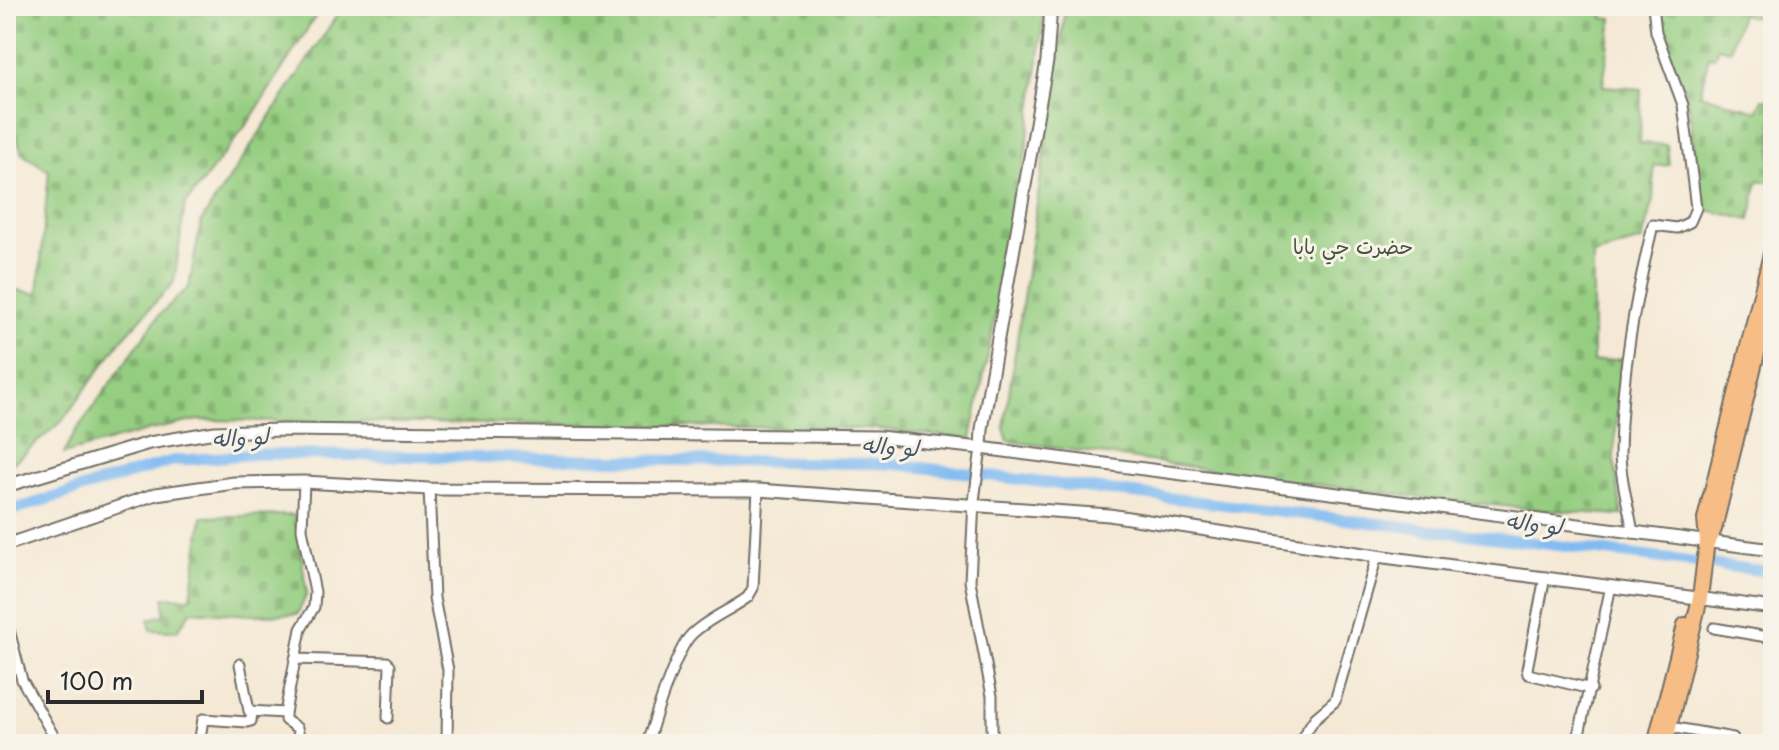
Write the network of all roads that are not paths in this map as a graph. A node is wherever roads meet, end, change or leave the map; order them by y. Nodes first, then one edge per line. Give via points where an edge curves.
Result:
1 (1051, 6) edge
2 (1653, 6) edge
3 (1773, 246) edge
4 (1770, 283) edge
5 (981, 454) junction
6 (304, 482) junction
7 (6, 486) edge
8 (429, 489) junction
9 (758, 490) junction
10 (974, 503) junction
11 (1633, 533) junction
12 (6, 545) edge
13 (1706, 547) junction
14 (1773, 550) edge
15 (1377, 556) junction
16 (1545, 577) junction
17 (1611, 586) junction
18 (1699, 597) junction
19 (1773, 608) edge
20 (6, 618) edge
21 (1714, 628) dead end
22 (1773, 638) edge
23 (295, 659) junction
24 (240, 664) dead end
25 (1591, 689) junction
26 (252, 713) junction
27 (285, 713) junction
28 (388, 718) dead end
29 (1670, 727) junction
30 (58, 744) edge
31 (199, 744) edge
32 (301, 744) edge
33 (447, 744) edge
34 (647, 744) edge
35 (992, 744) edge
36 (1298, 744) edge
37 (1577, 744) edge
38 (1655, 744) edge
39 (1665, 744) edge
40 (1735, 744) edge

1 - 5 street via 1047,61
2 - 11 street via 1656,32 1683,105 1696,208 1690,222 1677,228 1653,225 1634,303 1620,456
3 - 4 main road
4 - 13 main road via 1705,519
5 - 7 street via 879,437 215,432 149,443
5 - 10 street
5 - 11 street
6 - 8 street
6 - 12 street via 234,483 156,494
6 - 23 street via 302,529 315,592
8 - 9 street
8 - 33 street via 434,598 448,670
9 - 10 street
9 - 34 street via 753,588 748,597 686,640
10 - 15 street via 1109,515
10 - 35 street via 970,581 992,696
11 - 13 street
13 - 14 street
13 - 18 main road
15 - 16 street
15 - 36 street via 1335,701 1315,718
16 - 17 street
16 - 25 street via 1528,674
17 - 18 street
17 - 25 street
18 - 19 street
18 - 29 main road
18 - 38 main road via 1685,625
20 - 30 street via 22,680
21 - 22 street
23 - 27 street
23 - 28 street via 387,662
24 - 26 street via 246,707
25 - 37 street
26 - 27 street
26 - 31 street via 247,722 203,719
27 - 32 street
29 - 39 main road
29 - 40 street via 1733,738

